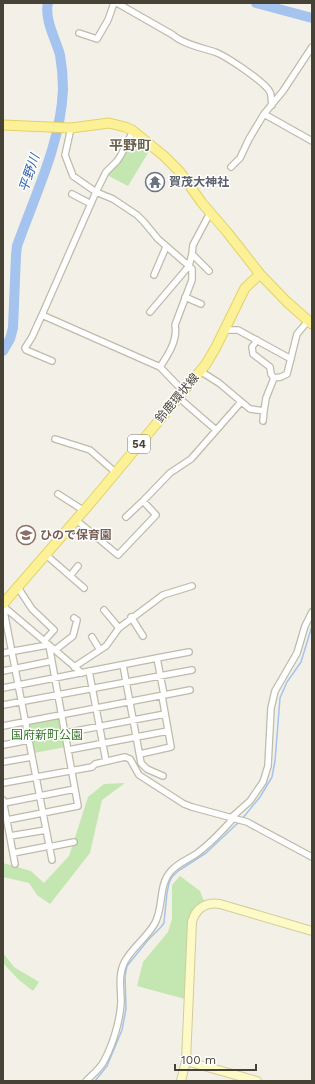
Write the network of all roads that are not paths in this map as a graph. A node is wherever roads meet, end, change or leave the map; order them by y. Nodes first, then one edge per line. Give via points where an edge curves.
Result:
1 (116, 3) edge
2 (79, 33) dead end
3 (312, 47) edge
4 (272, 105) junction
5 (264, 114) junction
6 (3, 125) edge
7 (62, 127) junction
8 (133, 131) junction
9 (312, 141) edge
10 (232, 167) dead end
11 (96, 192) junction
12 (72, 194) dead end
13 (91, 204) junction
14 (210, 213) junction
15 (166, 247) junction
16 (192, 254) junction
17 (189, 266) junction
18 (209, 272) dead end
19 (260, 274) junction
20 (154, 275) dead end
21 (185, 297) junction
22 (201, 304) dead end
23 (150, 312) dead end
24 (42, 315) junction
25 (310, 322) edge
26 (224, 330) junction
27 (257, 340) junction
28 (291, 360) junction
29 (52, 361) dead end
30 (160, 367) junction
31 (200, 371) junction
32 (274, 378) junction
33 (181, 394) junction
34 (241, 402) junction
35 (264, 411) junction
36 (263, 421) dead end
37 (216, 430) junction
38 (55, 439) dead end
39 (116, 472) junction
40 (58, 494) dead end
41 (143, 501) junction
42 (83, 510) junction
43 (126, 517) dead end
44 (76, 519) junction
45 (45, 554) junction
46 (78, 566) dead end
47 (70, 576) junction
48 (18, 586) junction
49 (192, 586) dead end
50 (84, 588) dead end
51 (3, 605) edge
52 (104, 610) dead end
53 (312, 612) edge
54 (132, 617) junction
55 (74, 618) dead end
56 (119, 628) junction
57 (143, 636) dead end
58 (92, 637) dead end
59 (47, 644) junction
60 (55, 650) junction
61 (100, 650) junction
62 (12, 652) junction
63 (189, 652) dead end
64 (3, 654) edge
65 (157, 658) junction
66 (52, 661) junction
67 (123, 665) junction
68 (74, 667) junction
69 (15, 668) junction
70 (192, 670) dead end
71 (3, 671) edge
72 (86, 672) junction
73 (160, 676) junction
74 (55, 678) junction
75 (126, 682) junction
76 (19, 685) junction
77 (3, 688) edge
78 (92, 688) junction
79 (190, 690) dead end
80 (58, 695) junction
81 (163, 695) junction
82 (22, 702) junction
83 (130, 702) junction
84 (3, 705) edge
85 (96, 708) junction
86 (165, 714) junction
87 (61, 715) junction
88 (133, 720) junction
89 (26, 722) junction
90 (3, 726) edge
91 (99, 727) junction
92 (168, 731) junction
93 (65, 733) junction
94 (136, 737) junction
95 (29, 740) junction
96 (103, 744) junction
97 (3, 745) edge
98 (68, 750) junction
99 (140, 754) junction
100 (32, 757) junction
101 (106, 761) junction
102 (3, 762) edge
103 (72, 770) junction
104 (163, 776) dead end
105 (36, 777) junction
106 (3, 783) edge
107 (75, 789) junction
108 (40, 796) junction
109 (3, 802) edge
110 (43, 812) junction
111 (234, 818) junction
112 (7, 820) junction
113 (46, 830) junction
114 (10, 836) junction
115 (74, 842) dead end
116 (49, 847) junction
117 (13, 853) junction
118 (312, 856) edge
119 (52, 860) dead end
120 (15, 864) dead end
121 (312, 931) edge
122 (186, 1061) junction
123 (86, 1081) edge
124 (181, 1081) edge
125 (257, 1081) edge

1 - 2 street via 97,39
1 - 4 street via 177,39 207,51 217,52 234,63 266,87 271,94
3 - 4 street
4 - 5 street
5 - 9 street
5 - 10 street via 240,158
6 - 7 main road
7 - 8 main road via 109,123
7 - 11 street via 65,154 73,176
8 - 11 street via 121,155 106,172
8 - 14 main road via 180,172
11 - 13 street
11 - 15 street via 113,199 137,215
12 - 13 street
13 - 24 street
14 - 16 street via 193,245
14 - 19 main road
15 - 17 street
15 - 20 street
16 - 17 street
16 - 18 street
17 - 21 street via 192,269 192,280
17 - 23 street
19 - 25 main road
19 - 26 main road, 鈴鹿環状線 / 54 via 245,288
21 - 22 street
21 - 30 street via 175,325 174,340
24 - 29 street via 25,348
24 - 30 street
25 - 28 street via 297,334
26 - 27 street via 237,330
26 - 31 main road, 鈴鹿環状線 / 54
27 - 28 street
27 - 32 street via 252,347 253,354 270,367
28 - 32 street via 287,374
30 - 33 street
31 - 33 main road, 鈴鹿環状線 / 54
31 - 34 street
32 - 35 street
33 - 37 street
33 - 39 main road, 鈴鹿環状線 / 54
34 - 35 street via 250,409
34 - 37 street
35 - 36 street
37 - 41 street via 191,459 170,473
38 - 39 street via 90,450
39 - 42 main road, 鈴鹿環状線 / 54
40 - 42 street
41 - 43 street
41 - 44 street via 156,515 118,555
42 - 44 main road, 鈴鹿環状線 / 54
44 - 45 main road, 鈴鹿環状線 / 54
45 - 47 street
45 - 48 main road, 鈴鹿環状線 / 54
46 - 47 street
47 - 50 street
48 - 51 main road, 鈴鹿環状線 / 54
48 - 59 street via 32,609 54,630
49 - 54 street via 163,594
51 - 59 street
51 - 62 street
52 - 56 street
53 - 111 street via 297,653 275,691 271,708 268,766 263,782
54 - 56 street
54 - 57 street
55 - 60 street via 77,620 73,636
56 - 61 street via 110,642
58 - 61 street
59 - 60 street
59 - 62 street
59 - 66 street
60 - 68 street
61 - 68 street
62 - 64 street
62 - 69 street
63 - 65 street
65 - 67 street
65 - 73 street
66 - 69 street
66 - 74 street
67 - 72 street
67 - 75 street
68 - 72 street
69 - 71 street
69 - 76 street
70 - 73 street
72 - 74 street
72 - 78 street
73 - 75 street
73 - 81 street
74 - 76 street
74 - 80 street
75 - 78 street
75 - 83 street
76 - 77 street
76 - 82 street
78 - 80 street
78 - 85 street
79 - 81 street
80 - 82 street
80 - 87 street
81 - 83 street
81 - 86 street
82 - 84 street
82 - 89 street
83 - 85 street
83 - 88 street
85 - 87 street
85 - 91 street
86 - 88 street
86 - 92 street
87 - 89 street
87 - 93 street
88 - 91 street
88 - 94 street
89 - 90 street
89 - 95 street
91 - 93 street
91 - 96 street
92 - 94 street
92 - 99 street via 171,748
93 - 98 street
94 - 96 street
94 - 99 street
95 - 97 street
95 - 100 street
96 - 98 street
96 - 101 street
98 - 103 street
99 - 104 street via 144,767
100 - 102 street
100 - 105 street
101 - 103 street via 92,767
101 - 111 street via 122,757 130,759 139,775 184,804
103 - 105 street
103 - 107 street
105 - 106 street
105 - 108 street
107 - 108 street
107 - 110 street via 78,806
108 - 109 street
108 - 110 street
109 - 112 street
110 - 112 street
110 - 113 street
111 - 118 street via 247,822
111 - 123 street via 213,841 174,867 165,879 155,923 127,957 121,969 120,1016 108,1051 99,1068
112 - 114 street
113 - 114 street
113 - 116 street
114 - 117 street
115 - 116 street
116 - 117 street
116 - 119 street
117 - 120 street
121 - 122 street via 220,904 209,903 197,912 192,922
122 - 124 street
122 - 125 street

